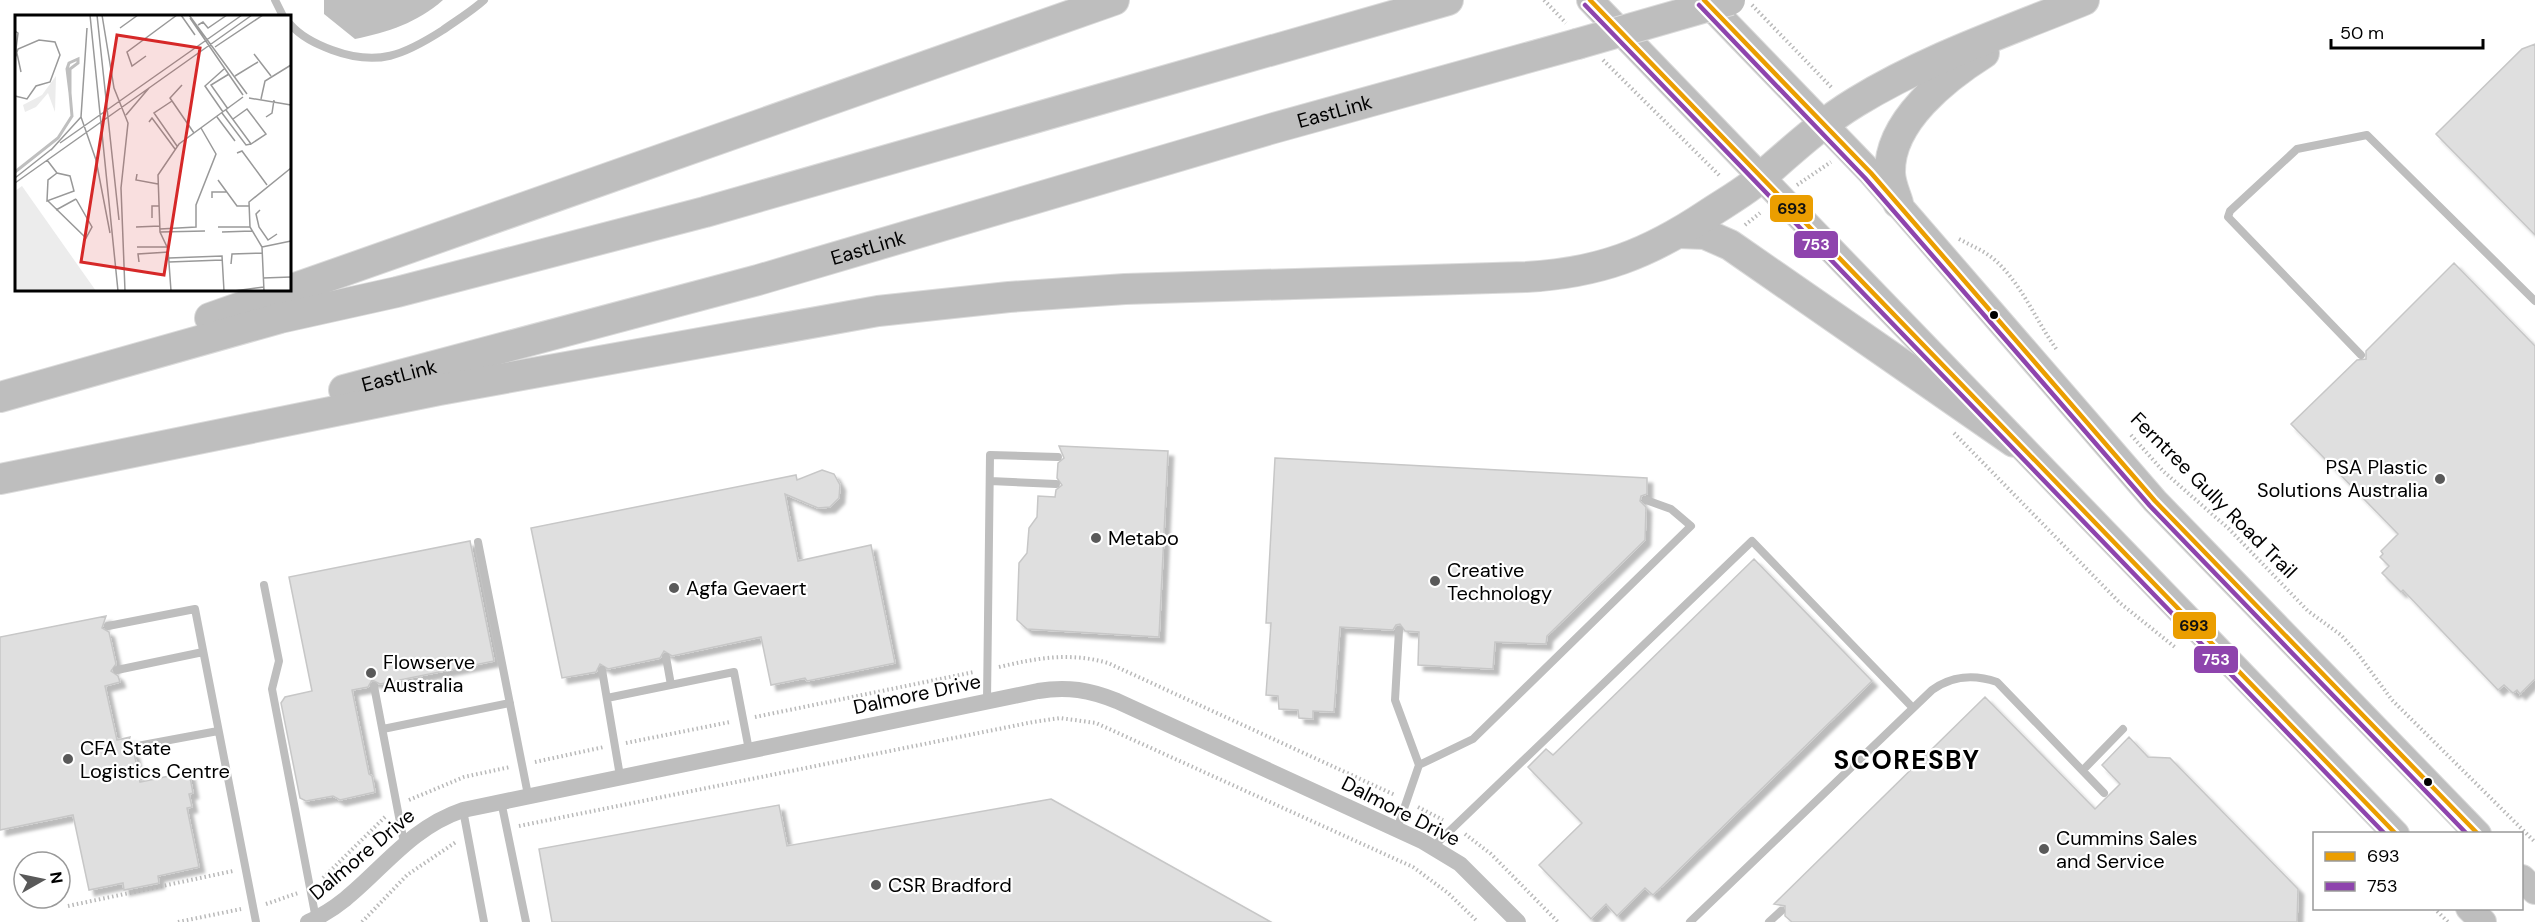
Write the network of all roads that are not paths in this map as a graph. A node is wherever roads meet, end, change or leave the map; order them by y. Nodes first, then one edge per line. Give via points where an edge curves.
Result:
1 (275, 0) edge
2 (484, 0) edge
3 (1114, 0) edge
4 (1448, 0) edge
5 (1590, 0) edge
6 (1704, 0) edge
7 (1730, 0) edge
8 (2084, 0) edge
9 (282, 15) edge
10 (2043, 17) junction
11 (291, 25) edge
12 (1823, 122) junction
13 (1762, 174) junction
14 (1898, 203) junction
15 (1679, 233) junction
16 (291, 289) edge
17 (285, 291) edge
18 (2535, 301) edge
19 (2361, 355) dead end
20 (0, 391) edge
21 (0, 397) edge
22 (2014, 442) junction
23 (1058, 457) dead end
24 (0, 473) edge
25 (0, 479) edge
26 (990, 482) junction
27 (1056, 484) dead end
28 (1646, 500) dead end
29 (478, 542) dead end
30 (264, 585) dead end
31 (108, 626) dead end
32 (1399, 630) dead end
33 (203, 652) junction
34 (666, 657) dead end
35 (117, 670) dead end
36 (602, 670) dead end
37 (671, 685) junction
38 (374, 686) dead end
39 (607, 699) junction
40 (987, 701) junction
41 (510, 703) junction
42 (1913, 708) junction
43 (383, 729) junction
44 (2123, 729) dead end
45 (218, 731) junction
46 (132, 747) dead end
47 (749, 750) junction
48 (1419, 765) junction
49 (2083, 770) junction
50 (620, 776) junction
51 (2104, 793) dead end
52 (528, 795) junction
53 (501, 801) junction
54 (463, 810) junction
55 (1397, 829) junction
56 (2394, 832) edge
57 (2476, 832) edge
58 (404, 843) junction
59 (1433, 847) junction
60 (2523, 877) edge
61 (2535, 891) edge
62 (2470, 910) edge
63 (1781, 911) dead end
64 (312, 920) edge
65 (256, 922) edge
66 (484, 922) edge
67 (526, 922) edge
68 (1518, 922) edge
69 (1690, 922) edge
70 (1769, 922) edge
71 (2483, 922) edge

1 - 9 lane
2 - 11 lane via 431,38 388,58 345,55 307,39
3 - 16 highway
4 - 21 highway via 705,212 397,292 280,318
5 - 13 main road
6 - 12 main road
7 - 24 highway, EastLink, bridge via 1274,128 758,280 377,382
8 - 10 highway
10 - 12 highway via 1948,53
10 - 14 highway via 1959,69 1921,103 1892,154 1890,171
12 - 13 highway
12 - 14 main road
13 - 15 highway via 1743,208
13 - 22 main road
14 - 57 main road via 2156,501
15 - 22 highway via 1705,234 1730,245
15 - 25 highway via 1615,263 1551,275 1125,288 878,311 439,390
17 - 20 highway
18 - 19 lane via 2367,135 2297,149 2228,217
22 - 56 main road
23 - 26 lane via 990,455
26 - 27 lane
26 - 40 lane
28 - 48 lane via 1671,509 1691,526 1473,739
29 - 41 lane
30 - 64 lane via 279,661 272,689 310,886
31 - 33 lane via 195,609
32 - 48 lane via 1395,700
33 - 35 lane
33 - 45 lane
34 - 37 lane
36 - 39 lane
37 - 39 lane
37 - 47 lane via 734,672
38 - 43 lane
39 - 50 lane
40 - 47 street, Dalmore Drive
40 - 55 street, Dalmore Drive via 1053,688 1092,691
41 - 43 lane
41 - 52 lane
42 - 49 lane via 1932,690 1951,680 1975,678 1997,682
42 - 59 lane via 1752,541
42 - 69 lane
43 - 58 lane
44 - 49 lane
45 - 46 lane
45 - 65 lane
47 - 50 street, Dalmore Drive
48 - 55 lane
49 - 51 lane
50 - 52 street, Dalmore Drive
52 - 53 street, Dalmore Drive
53 - 54 street, Dalmore Drive
53 - 67 lane
54 - 58 street, Dalmore Drive via 427,826
54 - 66 lane
55 - 59 street, Dalmore Drive
58 - 64 street, Dalmore Drive via 342,901
59 - 68 street, Dalmore Drive via 1460,864
60 - 61 main road
62 - 71 main road
63 - 70 lane

